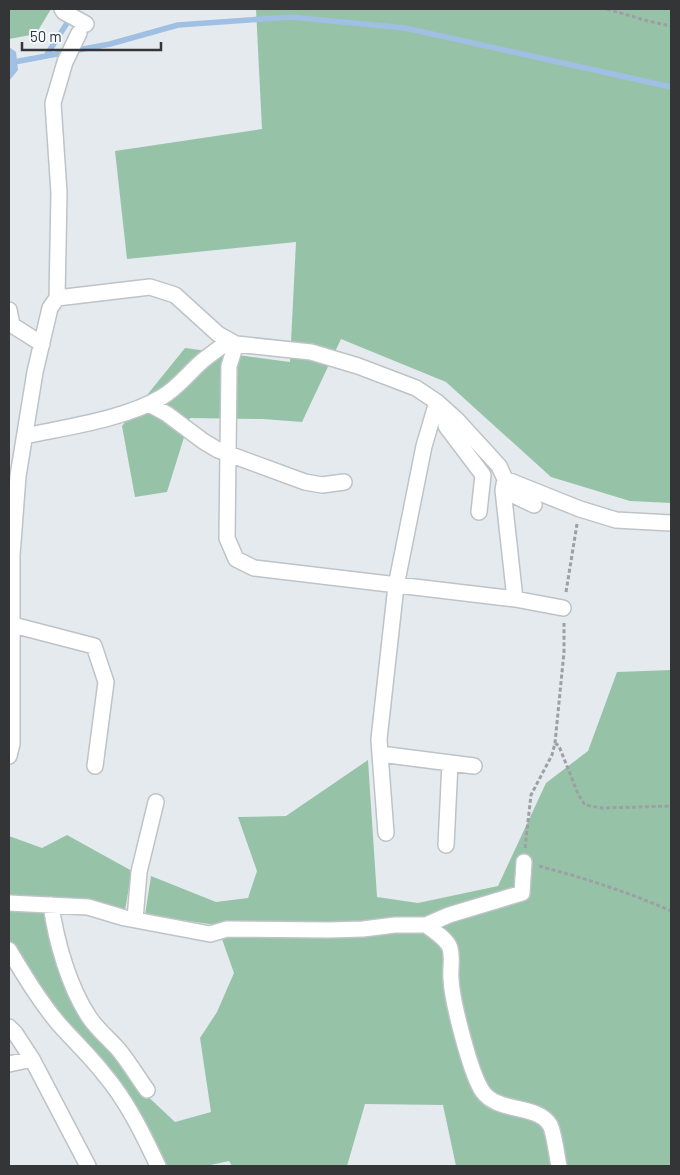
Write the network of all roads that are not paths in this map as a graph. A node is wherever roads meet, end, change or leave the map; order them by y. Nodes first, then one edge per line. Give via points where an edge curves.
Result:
1 (63, 10) edge
2 (57, 298) junction
3 (9, 310) edge
4 (232, 342) junction
5 (42, 344) junction
6 (149, 404) junction
7 (442, 407) junction
8 (25, 436) junction
9 (228, 453) junction
10 (344, 482) dead end
11 (504, 484) junction
12 (534, 505) dead end
13 (480, 512) dead end
14 (671, 523) edge
15 (10, 555) edge
16 (396, 586) junction
17 (515, 599) junction
18 (564, 608) road end
19 (13, 625) junction
20 (10, 724) edge
21 (380, 754) junction
22 (9, 756) edge
23 (450, 763) junction
24 (95, 766) dead end
25 (474, 766) dead end
26 (156, 802) dead end
27 (386, 833) dead end
28 (446, 845) dead end
29 (524, 862) road end
30 (9, 902) edge
31 (51, 905) junction
32 (135, 919) junction
33 (426, 925) junction
34 (9, 950) edge
35 (9, 1026) edge
36 (32, 1059) junction
37 (9, 1064) edge
38 (147, 1090) dead end
39 (88, 1166) edge
40 (158, 1166) edge
41 (559, 1166) edge

1 - 2 street via 82,26 53,103 59,193
2 - 4 street via 150,286 175,295 218,334
2 - 5 street via 50,308
3 - 5 street via 12,325
4 - 6 street
4 - 7 street via 311,352 358,366 416,388
4 - 9 street
5 - 8 street
6 - 8 street via 130,412
6 - 9 street via 202,441
7 - 11 street via 499,466
7 - 13 street via 446,426 483,475
7 - 16 street via 424,446
8 - 15 street
9 - 10 street via 305,482 322,485
9 - 16 street via 227,538 236,559 254,568
11 - 12 street
11 - 14 street via 616,520
11 - 17 street
15 - 19 street
16 - 17 street
16 - 21 street
17 - 18 street
19 - 20 street
19 - 24 street via 94,646 106,682
20 - 22 street via 12,744
21 - 23 street
21 - 27 street
23 - 25 street
23 - 28 street
26 - 32 street via 139,872
29 - 33 street via 522,893
30 - 31 street
31 - 32 street via 88,907
31 - 38 street via 65,962 81,1005
32 - 33 street via 210,934 227,929 362,930
33 - 41 street via 450,946 450,978 476,1081 484,1095 497,1103 540,1116 551,1125
34 - 40 street via 34,992 118,1092
35 - 36 street
36 - 37 street
36 - 39 street

